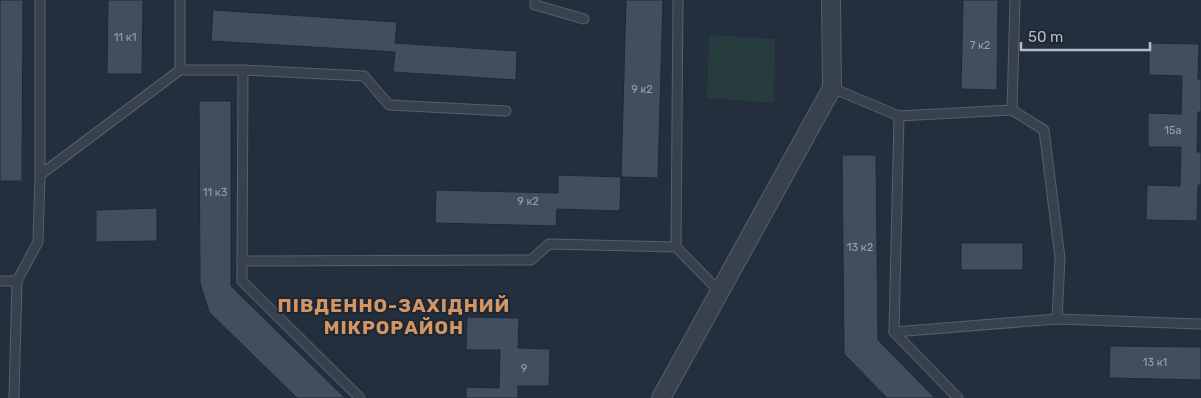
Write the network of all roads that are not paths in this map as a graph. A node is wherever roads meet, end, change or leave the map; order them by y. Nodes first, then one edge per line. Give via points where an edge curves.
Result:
1 (40, 0) edge
2 (180, 0) edge
3 (535, 0) edge
4 (678, 0) edge
5 (831, 0) edge
6 (1014, 0) edge
7 (584, 19) dead end
8 (180, 70) junction
9 (243, 70) junction
10 (832, 88) junction
11 (1012, 110) junction
12 (506, 111) dead end
13 (899, 116) junction
14 (40, 175) junction
15 (676, 247) junction
16 (242, 261) junction
17 (0, 281) edge
18 (17, 281) junction
19 (720, 292) junction
20 (1057, 319) junction
21 (1201, 324) edge
22 (894, 332) junction
23 (14, 398) edge
24 (360, 398) edge
25 (661, 398) edge
26 (958, 398) edge

1 - 14 lane
2 - 8 lane
3 - 7 lane via 535,5
4 - 15 lane
5 - 10 street
6 - 11 lane
8 - 9 lane
8 - 14 lane
9 - 12 lane via 364,76 388,105
9 - 16 lane
10 - 13 lane
10 - 19 street
11 - 13 lane
11 - 20 lane via 1044,130 1060,258
13 - 22 lane
14 - 18 lane via 38,242
15 - 16 lane via 549,244 531,260
15 - 19 lane
16 - 24 lane via 242,281
17 - 18 lane
18 - 23 lane
19 - 25 street
20 - 21 lane
20 - 22 lane
22 - 26 lane

